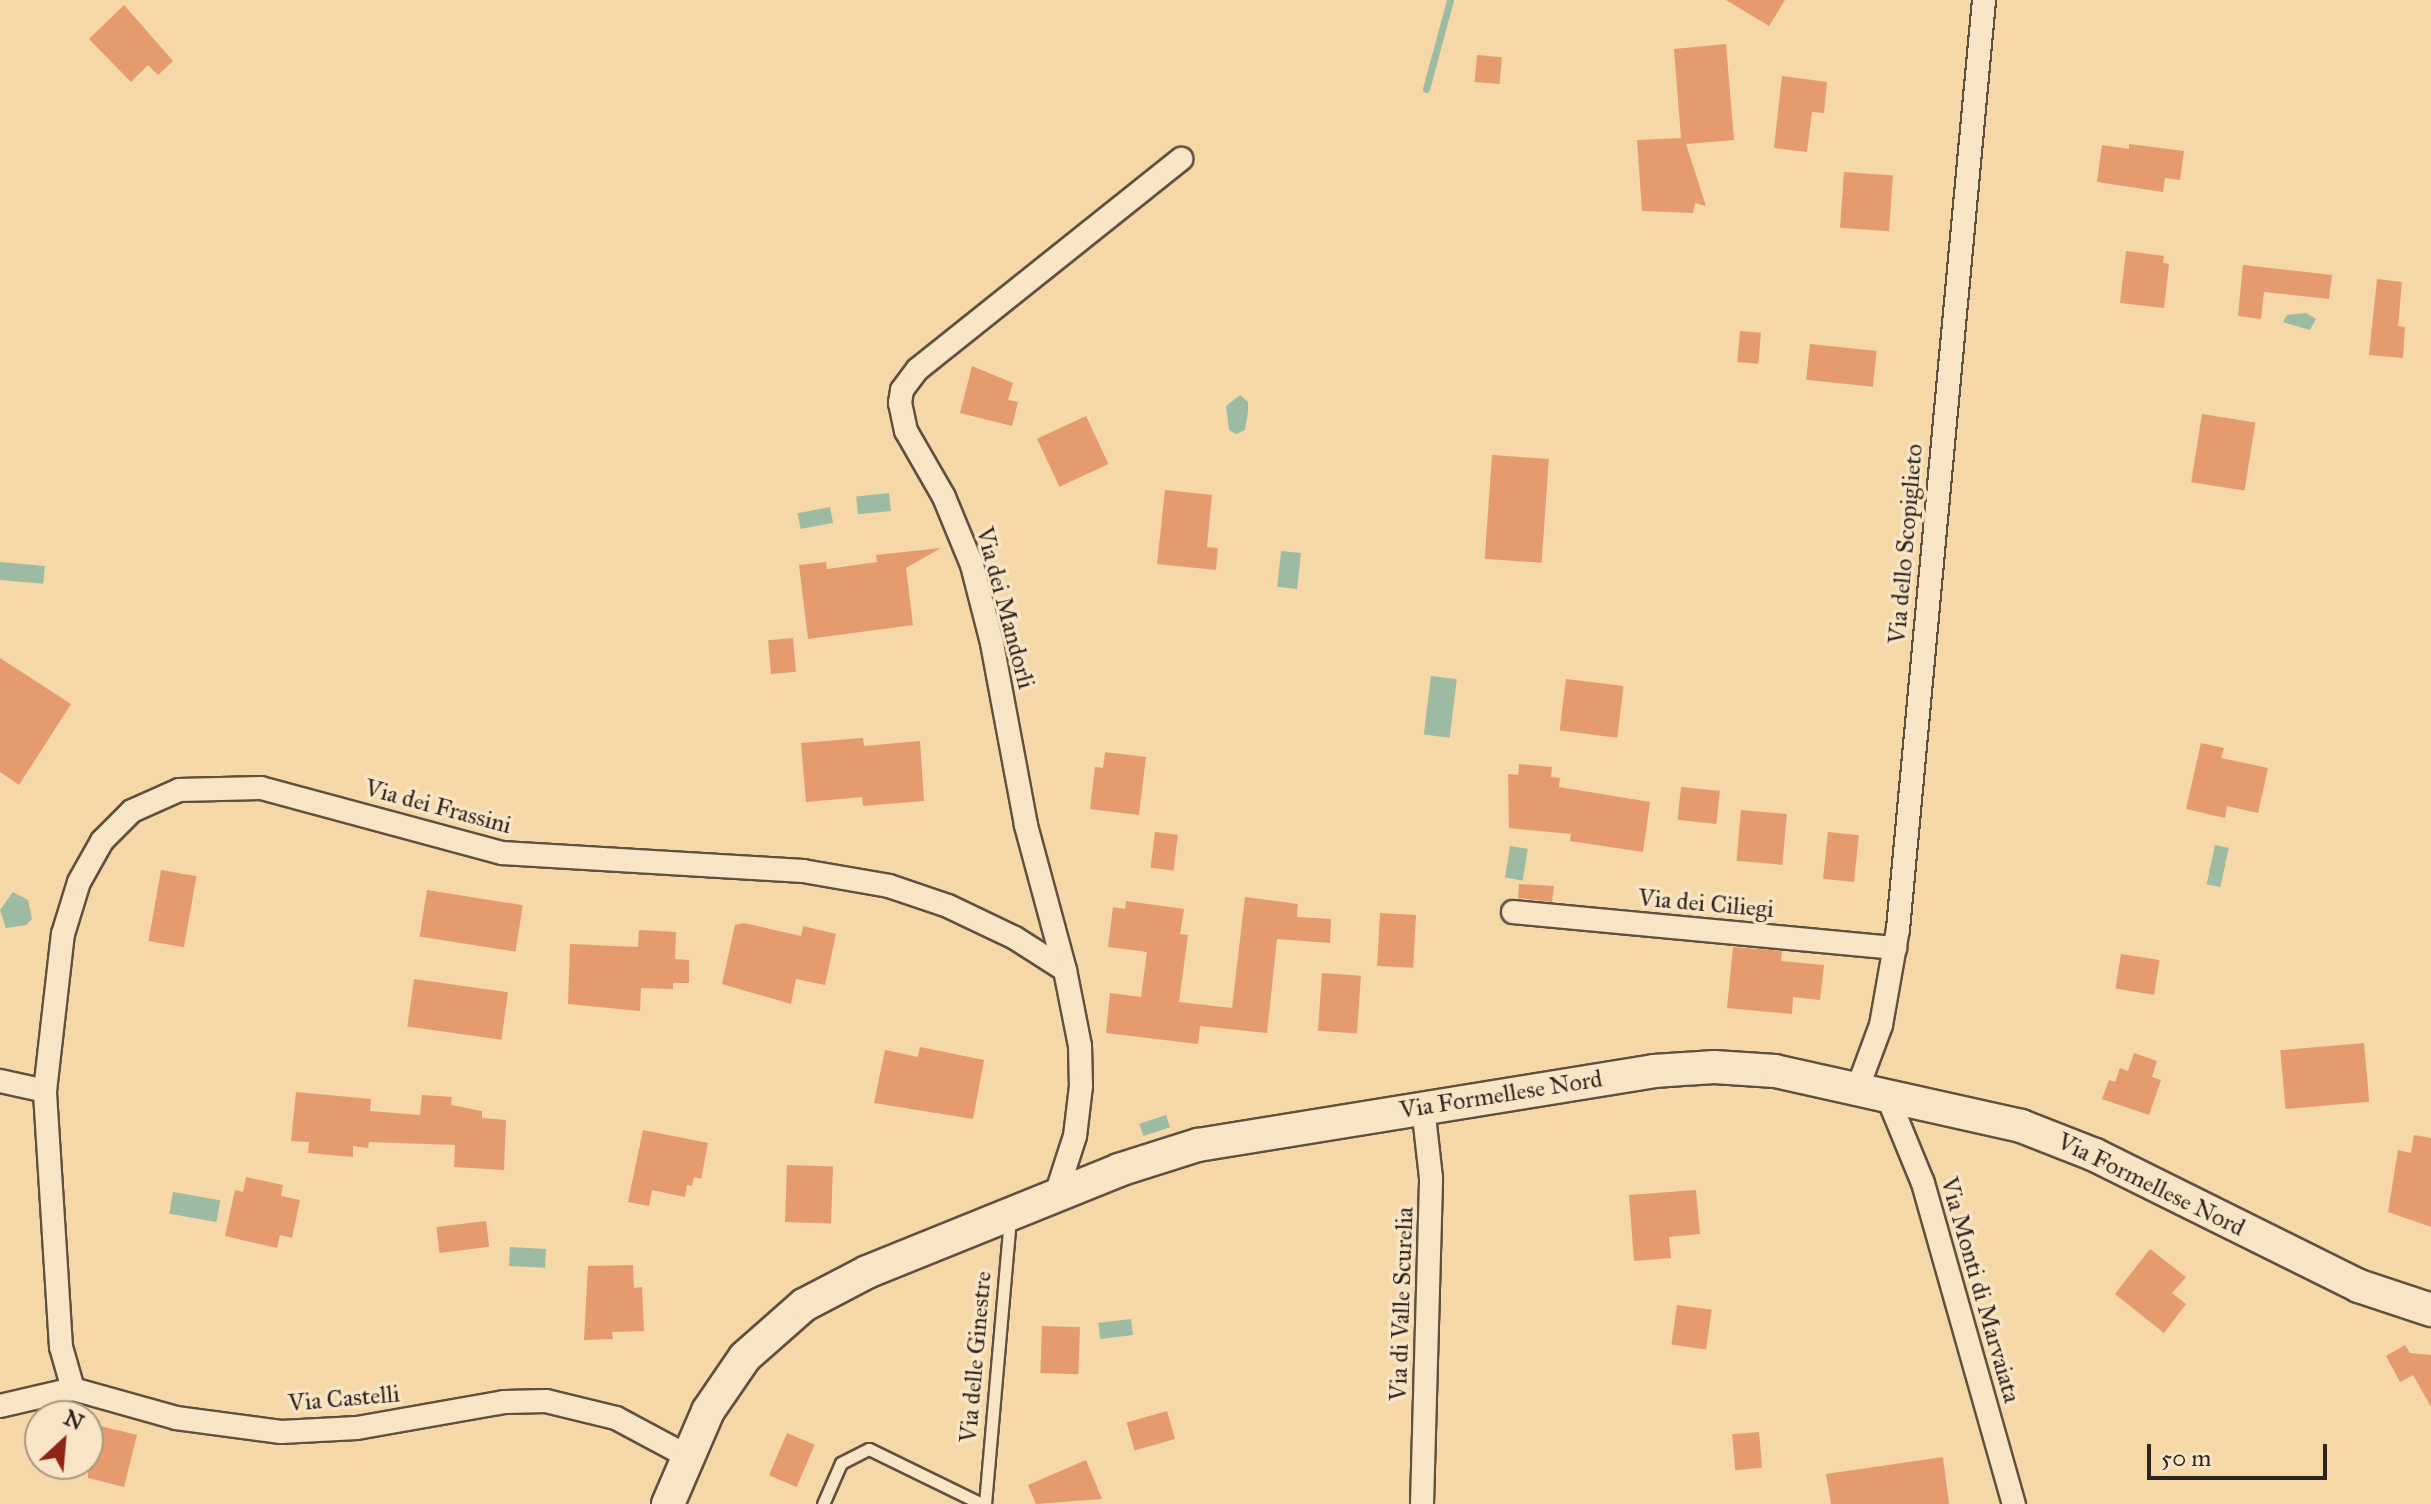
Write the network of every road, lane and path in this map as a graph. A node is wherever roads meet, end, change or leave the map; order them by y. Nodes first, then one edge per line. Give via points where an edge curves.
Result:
1 (1984, 0) edge
2 (1181, 159) dead end
3 (1513, 912) dead end
4 (1895, 948) junction
5 (1065, 970) junction
6 (0, 1081) edge
7 (1872, 1090) junction
8 (45, 1091) junction
9 (1423, 1107) junction
10 (1056, 1195) junction
11 (1010, 1214) junction
12 (2431, 1310) edge
13 (73, 1389) junction
14 (0, 1406) edge
15 (687, 1456) junction
16 (668, 1504) edge
17 (823, 1504) edge
18 (984, 1504) edge
19 (1422, 1504) edge
20 (2014, 1504) edge

1 - 4 street, Via dello Scopiglieto
2 - 5 street, Via dei Mandorli via 918,369 902,390 900,403 906,431 944,497 972,565 1026,825
3 - 4 street, Via dei Ciliegi
4 - 7 street, Via dello Scopiglieto
5 - 8 street, Via dei Frassini via 1026,944 928,898 849,878 541,859 446,839 293,794 244,786 189,788 132,811 102,841 84,870 63,934
5 - 10 street, Via dei Mandorli via 1081,1071 1075,1136
6 - 8 street
7 - 9 street, Via Formellese Nord via 1755,1069 1693,1068
7 - 12 street, Via Formellese Nord via 2001,1120 2081,1149 2359,1286
7 - 20 street, Via Monti di Marvaiata via 1923,1183
8 - 13 street, Via dei Frassini via 61,1347
9 - 10 street, Via Formellese Nord via 1214,1141
9 - 19 street, Via di Valle Scurelia via 1431,1178
10 - 11 street, Via Formellese Nord
11 - 15 street, Via Formellese Nord via 852,1279 788,1317 726,1381
11 - 18 lane, Via delle Ginestre
13 - 14 street, Via Castelli
13 - 15 street, Via Castelli via 176,1418 281,1432 369,1426 505,1402 559,1402 616,1418
15 - 16 street, Via Formellese Nord
17 - 18 lane, Via delle Ginestre via 841,1463 869,1449

